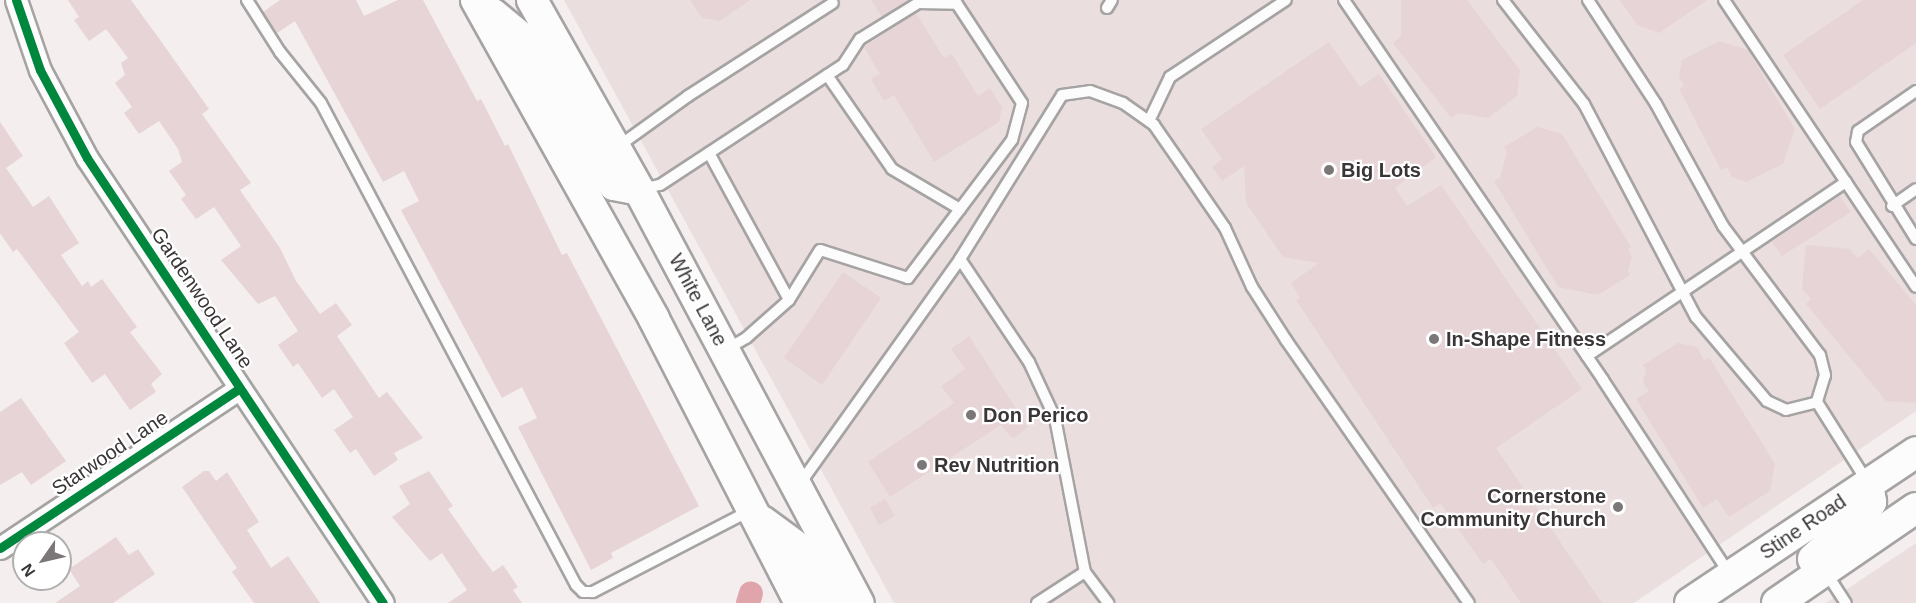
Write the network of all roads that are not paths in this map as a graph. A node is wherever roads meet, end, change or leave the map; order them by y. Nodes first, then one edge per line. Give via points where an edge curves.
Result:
1 (16, 0) edge
2 (247, 0) edge
3 (476, 0) edge
4 (532, 0) edge
5 (1286, 0) edge
6 (1344, 0) edge
7 (1503, 0) edge
8 (1588, 0) edge
9 (1724, 0) edge
10 (833, 3) dead end
11 (827, 75) junction
12 (1916, 91) edge
13 (1149, 121) junction
14 (616, 148) junction
15 (709, 153) junction
16 (1846, 182) junction
17 (1916, 189) edge
18 (639, 190) junction
19 (1892, 206) junction
20 (960, 209) junction
21 (1916, 239) edge
22 (1742, 253) junction
23 (960, 259) junction
24 (1916, 287) edge
25 (1682, 293) junction
26 (789, 300) junction
27 (725, 351) junction
28 (1587, 356) junction
29 (240, 388) junction
30 (1817, 402) junction
31 (1916, 452) edge
32 (1868, 484) junction
33 (798, 487) junction
34 (1916, 492) edge
35 (754, 513) junction
36 (1907, 514) edge
37 (0, 548) edge
38 (1820, 563) junction
39 (1085, 572) junction
40 (1731, 576) junction
41 (383, 603) edge
42 (800, 603) edge
43 (828, 603) edge
44 (859, 603) edge
45 (1037, 603) edge
46 (1108, 603) edge
47 (1469, 603) edge
48 (1690, 603) edge
49 (1764, 603) edge
50 (1777, 603) edge
51 (1846, 603) edge

1 - 29 street, Gardenwood Lane via 40,70 64,119
2 - 35 lane via 280,52 321,103 576,585 583,592 593,592
3 - 18 main road via 528,43 600,169 614,185
3 - 35 main road via 587,194
4 - 14 main road, White Lane
5 - 13 lane via 1170,77
6 - 28 lane
7 - 25 lane via 1584,104
8 - 22 lane via 1656,104
9 - 16 lane
10 - 14 lane via 688,96
11 - 15 lane
11 - 20 lane via 892,170
11 - 20 lane via 843,65 860,39 918,3 957,4 1022,103 1012,140
12 - 19 lane via 1858,130 1856,142
13 - 23 lane via 1123,103 1090,91 1062,96
13 - 47 lane via 1225,228 1252,287 1286,340
14 - 18 main road, White Lane
15 - 18 lane via 660,185
15 - 26 lane
16 - 22 lane
16 - 24 lane
17 - 19 lane
18 - 27 main road, White Lane
19 - 21 lane
20 - 26 lane via 908,278 820,250
22 - 25 lane
22 - 30 lane via 1820,355 1825,375
23 - 33 lane
23 - 39 lane via 1029,362 1055,418
25 - 28 lane
25 - 30 lane via 1696,317 1767,401 1786,410
26 - 27 lane
27 - 33 main road, White Lane
28 - 40 lane
29 - 37 street, Starwood Lane
29 - 41 street, Gardenwood Lane
30 - 32 lane
31 - 32 main road, Stine Road
32 - 38 main road via 1871,502
32 - 40 main road, Stine Road
33 - 44 main road, White Lane
34 - 36 main road
35 - 42 main road
35 - 43 main road via 800,549
36 - 38 main road
38 - 49 main road
38 - 50 main road
38 - 51 lane
39 - 45 lane
39 - 46 lane
40 - 48 main road, Stine Road

